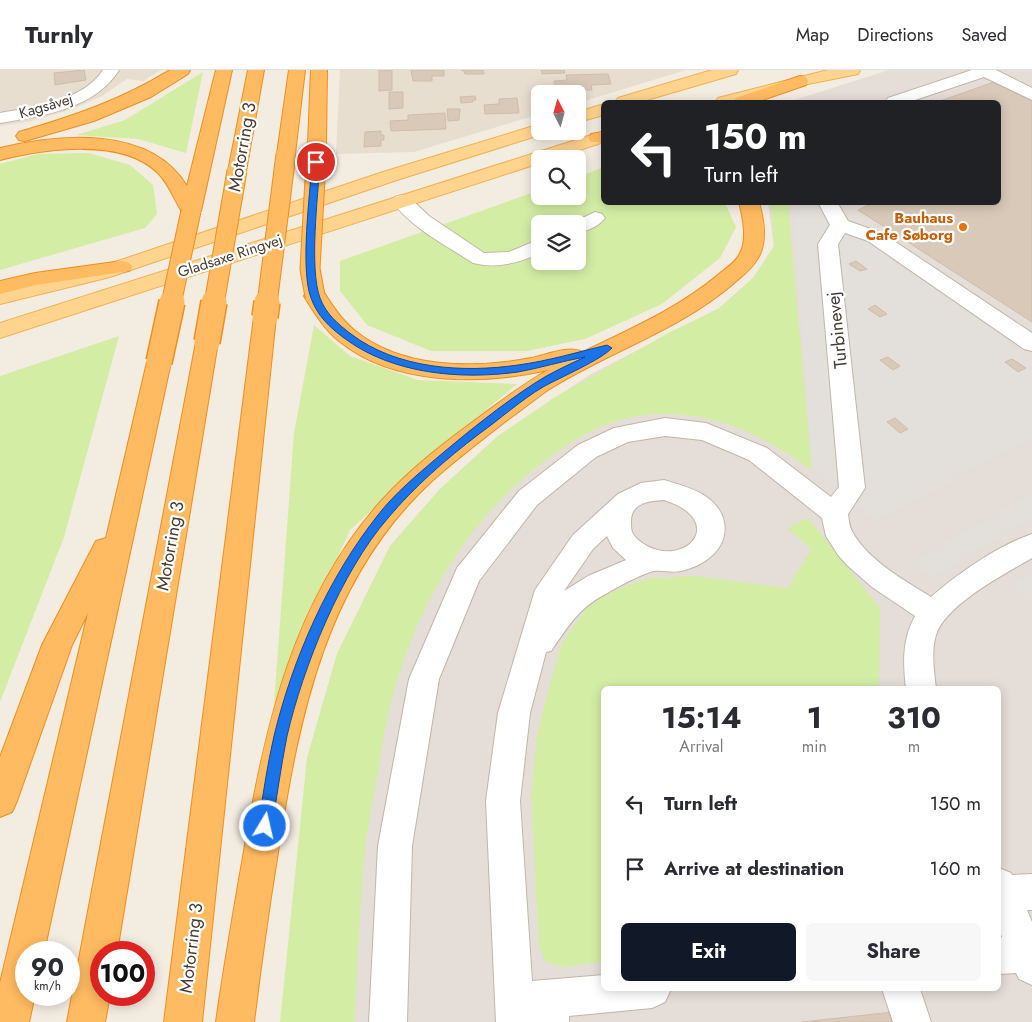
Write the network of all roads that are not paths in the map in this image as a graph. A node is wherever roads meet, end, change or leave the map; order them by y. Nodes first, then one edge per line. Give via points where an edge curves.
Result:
1 (111, 70) edge
2 (182, 70) edge
3 (224, 70) edge
4 (256, 70) edge
5 (297, 70) edge
6 (319, 70) edge
7 (730, 70) edge
8 (852, 70) edge
9 (800, 81) junction
10 (1032, 95) edge
11 (631, 100) edge
12 (731, 100) edge
13 (748, 100) edge
14 (900, 100) edge
15 (601, 110) edge
16 (586, 115) edge
17 (0, 118) edge
18 (531, 132) edge
19 (601, 137) edge
20 (0, 144) edge
21 (0, 154) edge
22 (402, 201) junction
23 (750, 205) edge
24 (828, 205) edge
25 (191, 212) junction
26 (840, 225) junction
27 (531, 249) edge
28 (122, 267) junction
29 (0, 288) edge
30 (0, 297) edge
31 (0, 331) edge
32 (1031, 343) edge
33 (607, 348) junction
34 (621, 506) junction
35 (124, 511) junction
36 (834, 513) junction
37 (1032, 545) edge
38 (653, 560) junction
39 (933, 613) junction
40 (528, 660) junction
41 (920, 686) edge
42 (0, 801) edge
43 (1011, 890) edge
44 (1019, 959) edge
45 (642, 991) edge
46 (902, 991) edge
47 (529, 1013) edge
48 (10, 1022) edge
49 (86, 1022) edge
50 (183, 1022) edge
51 (235, 1022) edge
52 (388, 1022) edge
53 (912, 1022) edge

1 - 17 street, Kagsåvej via 97,86 76,99
2 - 20 highway via 145,92 88,117
3 - 25 highway
4 - 49 highway, Motorring 3, bridge
5 - 50 highway, Motorring 3, bridge
6 - 33 highway, bridge via 310,269 315,296 321,311 332,324 345,336 379,355 422,368 494,371
7 - 11 main road
8 - 9 main road
9 - 12 main road
9 - 13 highway
10 - 14 street via 985,71
15 - 16 main road
18 - 28 main road, Gladsaxe Ringvej
19 - 22 main road, Gladsaxe Ringvej
21 - 25 highway via 49,145 83,144 141,154 162,166 176,181
22 - 27 street via 422,220 480,260 513,258
22 - 31 main road, Gladsaxe Ringvej
23 - 33 highway via 754,231 748,258 717,288 665,320
24 - 26 street
25 - 35 highway, bridge
26 - 32 street via 875,237
26 - 36 street, Turbinevej via 828,244 852,488
28 - 29 highway via 35,279
28 - 30 main road, Gladsaxe Ringvej
33 - 51 highway via 538,386 473,434 415,483 383,516 356,554 311,642 281,736
34 - 38 street via 616,520 618,534 628,547
34 - 38 street via 647,491 664,490 681,493 707,512 712,525 710,539 702,550 671,562
34 - 40 street via 583,542 549,590
35 - 42 highway via 57,645
35 - 48 highway
36 - 39 street via 839,535 854,553 880,578
36 - 52 street via 758,454 706,432 665,427 623,434 586,451 528,498 467,576 424,679 395,846
37 - 39 street via 966,584
38 - 40 street via 598,584 568,603
39 - 41 street via 922,632 918,656
40 - 47 street via 514,713 503,801
43 - 44 street
45 - 47 street
46 - 53 street

